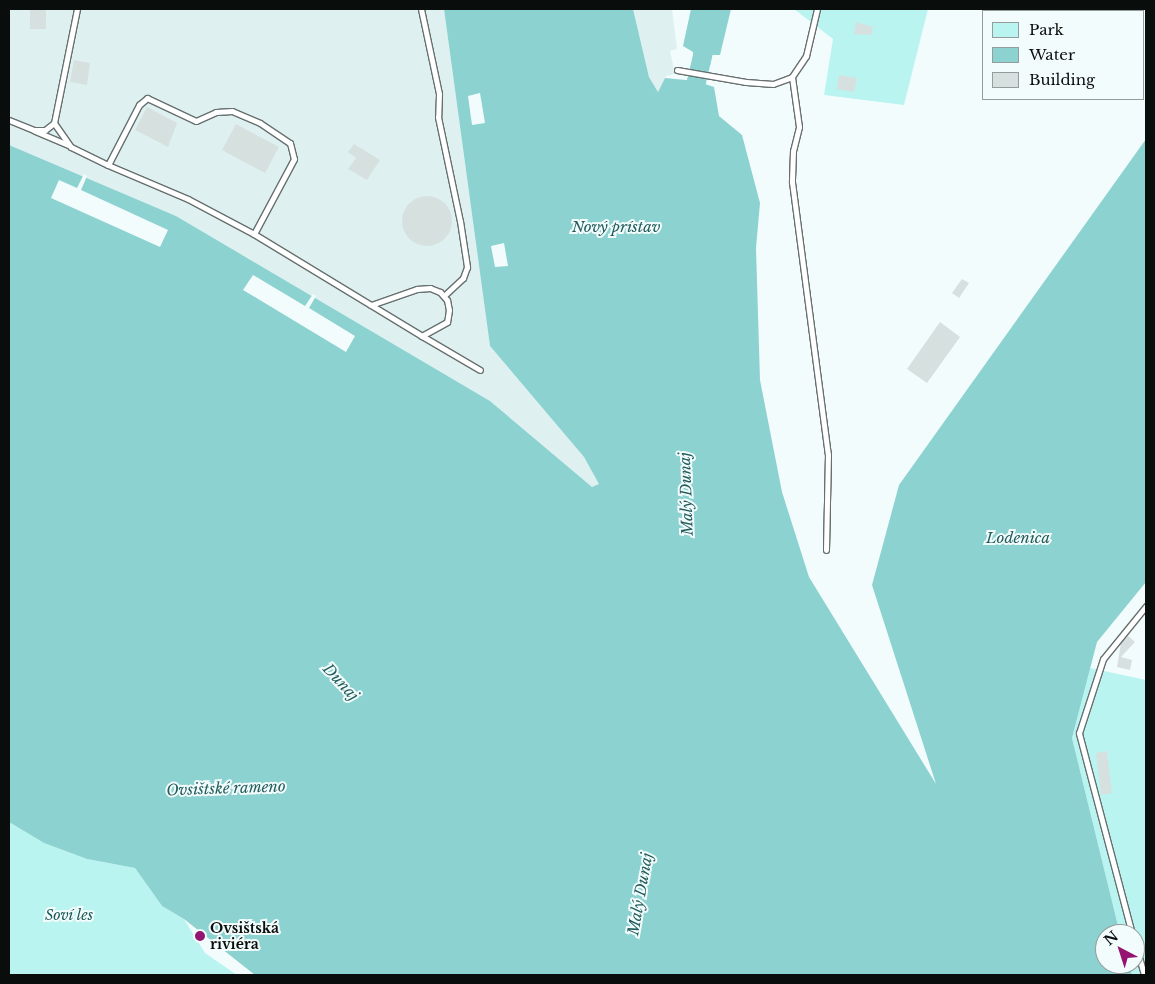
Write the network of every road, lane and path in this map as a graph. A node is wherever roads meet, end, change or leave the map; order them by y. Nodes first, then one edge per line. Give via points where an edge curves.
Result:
1 (77, 9) edge
2 (421, 9) edge
3 (817, 9) edge
4 (677, 70) dead end
5 (792, 77) junction
6 (9, 120) edge
7 (54, 123) junction
8 (34, 130) junction
9 (70, 146) junction
10 (108, 165) junction
11 (254, 234) junction
12 (444, 296) junction
13 (372, 305) junction
14 (422, 336) junction
15 (480, 370) dead end
16 (826, 550) dead end
17 (1146, 606) edge
18 (1129, 924) edge

1 - 7 lane
2 - 12 lane via 439,94 438,117 467,267 463,278
3 - 5 lane via 806,56
4 - 5 lane via 772,84
5 - 16 lane via 799,126 793,151 792,182 828,454
6 - 8 lane
7 - 8 lane via 44,130
7 - 9 lane
8 - 9 lane
9 - 10 lane
10 - 11 lane via 188,199
10 - 11 lane via 139,105 147,98 196,121 216,112 232,111 260,123 290,143 294,159
11 - 13 lane
12 - 13 lane via 430,288 417,289
12 - 14 lane via 449,310 447,322
13 - 14 lane
14 - 15 lane
17 - 18 lane via 1103,659 1079,733

